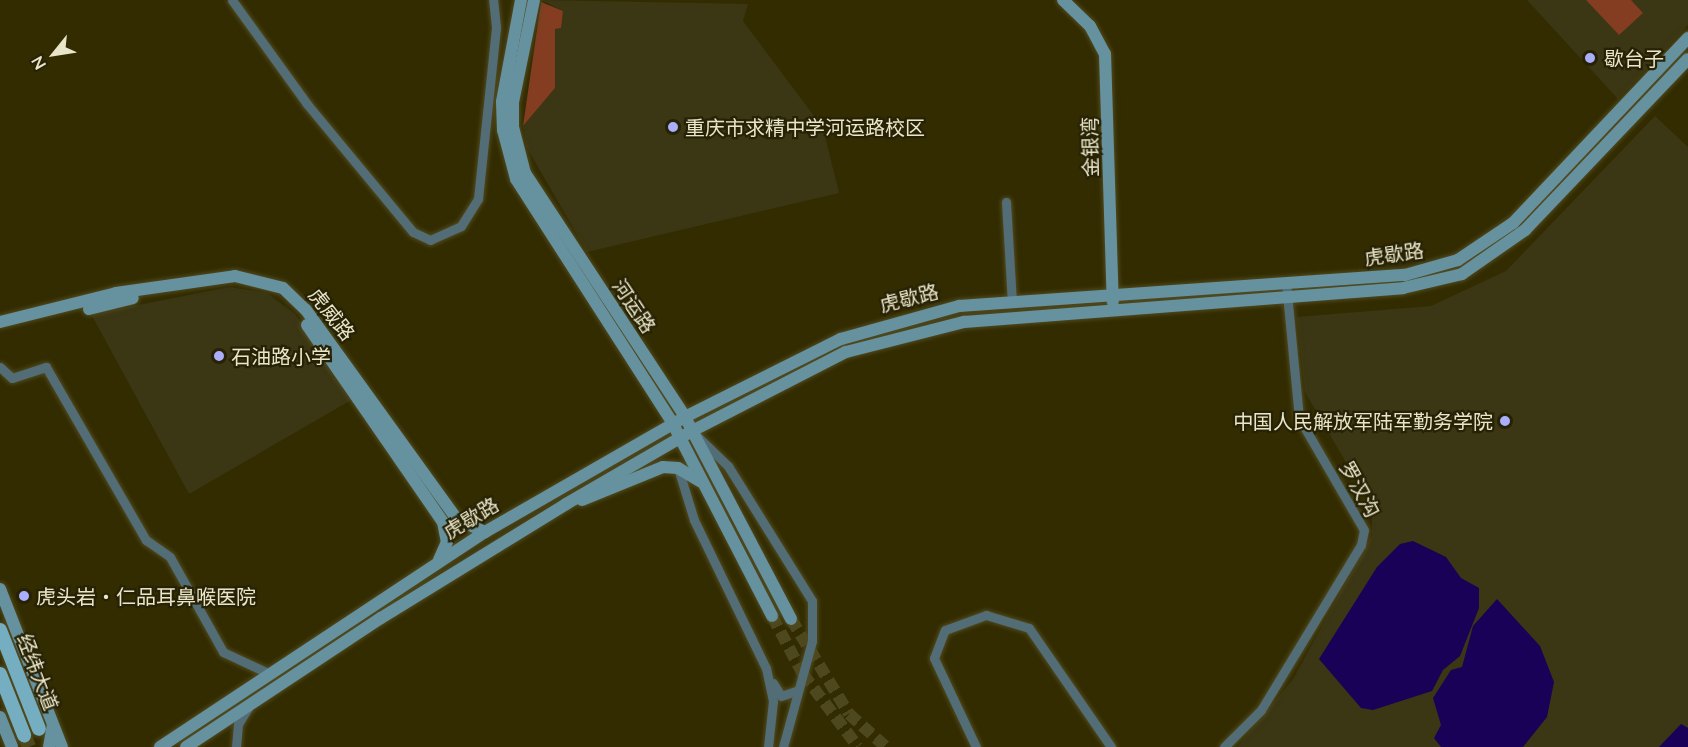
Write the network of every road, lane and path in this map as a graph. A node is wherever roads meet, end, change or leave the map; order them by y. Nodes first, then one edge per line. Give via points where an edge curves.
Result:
1 (232, 0) edge
2 (493, 0) edge
3 (521, 0) edge
4 (534, 0) edge
5 (1063, 0) edge
6 (1688, 38) edge
7 (1688, 59) edge
8 (1006, 202) dead end
9 (1286, 284) junction
10 (1113, 296) junction
11 (1287, 300) junction
12 (1012, 303) junction
13 (1113, 309) junction
14 (0, 322) edge
15 (0, 330) edge
16 (0, 367) edge
17 (685, 417) junction
18 (673, 424) junction
19 (692, 431) junction
20 (680, 437) junction
21 (678, 468) junction
22 (704, 484) junction
23 (566, 504) junction
24 (485, 532) junction
25 (439, 560) junction
26 (0, 590) edge
27 (772, 616) tunnel mouth
28 (791, 619) tunnel mouth
29 (0, 630) edge
30 (766, 668) junction
31 (268, 673) junction
32 (0, 674) edge
33 (799, 688) junction
34 (252, 702) junction
35 (0, 717) edge
36 (39, 729) tunnel mouth
37 (24, 735) tunnel mouth
38 (60, 746) edge
39 (12, 747) edge
40 (160, 747) edge
41 (186, 747) edge
42 (236, 747) edge
43 (768, 747) edge
44 (783, 747) edge
45 (976, 747) edge
46 (1112, 747) edge
47 (1224, 747) edge

1 - 2 street via 307,104 413,232 430,240 461,226 478,199 496,27
3 - 18 main road, 河运路 via 502,102 504,138 516,179
4 - 17 main road, 河运路 via 513,102 517,153 538,198
5 - 10 main road, 金银湾 via 1090,26 1105,54
6 - 9 main road, 虎歇路 via 1513,223 1479,249 1422,272
7 - 11 main road, 虎歇路 via 1525,230 1485,261 1425,285
8 - 12 street
9 - 10 main road, 虎歇路
9 - 11 street, 罗汉沟
10 - 12 main road, 虎歇路
10 - 13 main road, 金银湾
11 - 13 main road, 虎歇路
11 - 47 street, 罗汉沟 via 1299,418 1364,530 1361,545 1261,710
12 - 17 main road, 虎歇路 via 928,311 841,339
13 - 19 main road, 虎歇路 via 964,322 893,337 846,352
14 - 24 main road, 虎威路 via 116,293 235,276 283,288 306,310 457,519
15 - 25 main road, 虎威路 via 126,300 223,284 252,284 279,294 300,315 434,506 447,534
16 - 31 street via 12,378 46,367 146,540 170,557 223,652
17 - 18 main road, 虎歇路
17 - 19 main road, 河运路
18 - 20 main road, 河运路
18 - 24 main road, 虎歇路
19 - 20 main road, 虎歇路
19 - 28 main road, 河运路
19 - 33 street via 728,466 812,601 814,626
20 - 22 main road, 河运路
20 - 23 main road, 虎歇路
21 - 22 main road
21 - 23 main road via 663,467 604,495
21 - 30 street via 694,520
22 - 27 main road, 河运路
23 - 34 main road, 虎歇路
24 - 25 main road, 虎歇路
25 - 31 main road, 虎歇路
26 - 38 main road
29 - 36 main road, 经纬大道
30 - 33 street via 781,696
30 - 43 street via 773,701
31 - 40 main road, 虎歇路
32 - 37 main road
33 - 44 street
34 - 41 main road, 虎歇路
34 - 42 street via 238,724
35 - 39 main road
45 - 46 street via 934,658 945,630 986,615 1029,628

